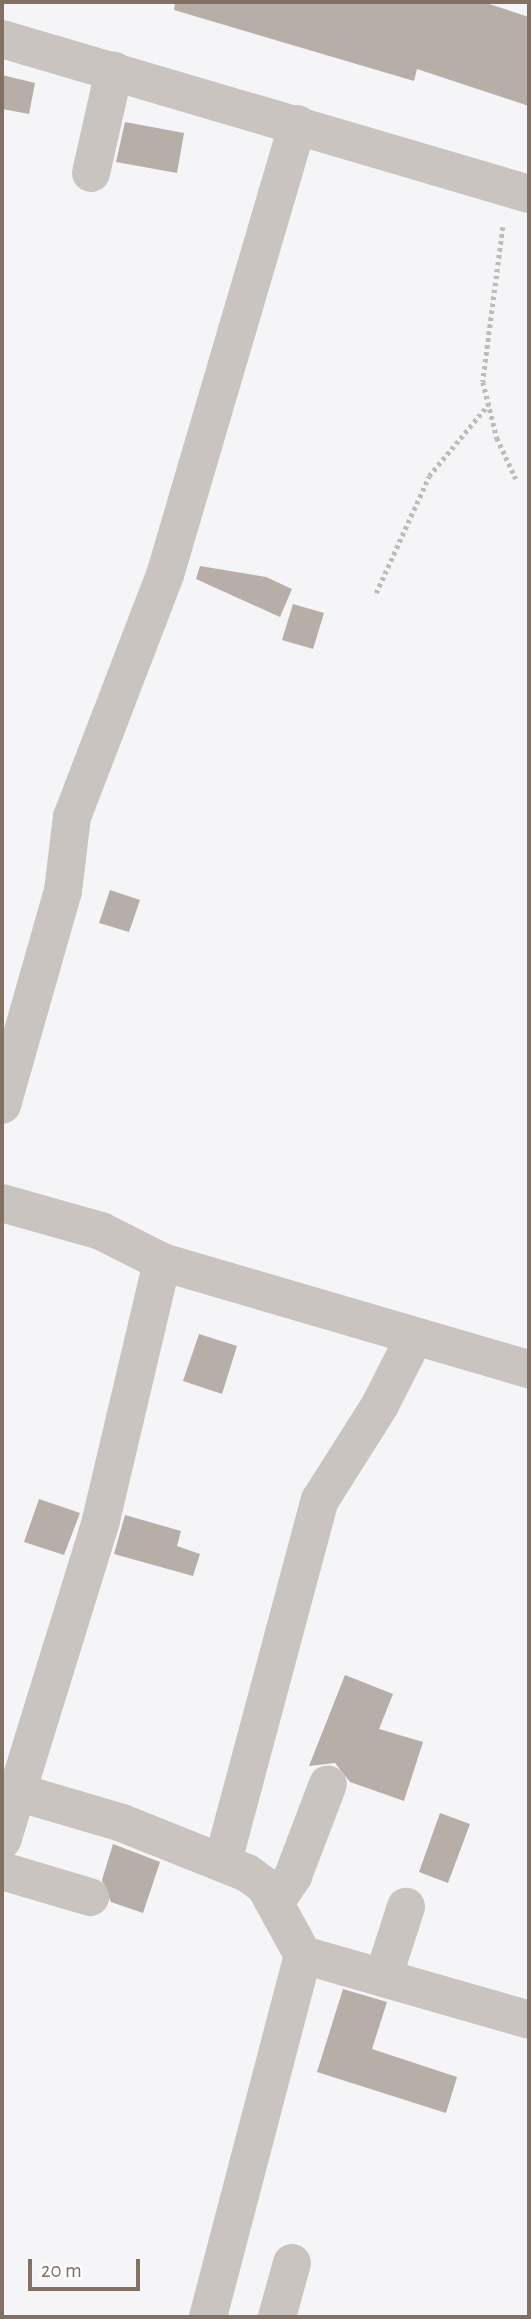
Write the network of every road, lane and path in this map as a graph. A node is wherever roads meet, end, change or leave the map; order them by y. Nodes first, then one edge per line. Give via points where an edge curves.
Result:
1 (2, 39) edge
2 (114, 71) junction
3 (298, 124) junction
4 (91, 173) dead end
5 (519, 191) edge
6 (488, 404) junction
7 (516, 479) dead end
8 (376, 593) dead end
9 (2, 1105) edge
10 (2, 1203) edge
11 (162, 1262) junction
12 (414, 1338) junction
13 (529, 1369) edge
14 (328, 1784) dead end
15 (17, 1792) junction
16 (2, 1840) edge
17 (223, 1861) junction
18 (2, 1871) edge
19 (90, 1897) dead end
20 (275, 1902) junction
21 (406, 1907) dead end
22 (303, 1955) junction
23 (383, 1978) junction
24 (529, 2020) edge
25 (292, 2263) dead end
26 (208, 2317) edge
27 (277, 2317) edge

1 - 2 street
2 - 3 street
2 - 4 street
3 - 5 street
3 - 9 street via 165,575 72,817 63,891
5 - 6 path via 483,382
6 - 7 path
6 - 8 path via 429,476
10 - 11 street via 101,1231
11 - 12 street
11 - 15 street via 101,1521
12 - 13 street
12 - 17 street via 380,1405 320,1500
14 - 20 street via 293,1876
15 - 16 street
15 - 17 street
17 - 20 street via 265,1886
18 - 19 street
20 - 22 street
21 - 23 street
22 - 23 street
22 - 26 street
23 - 24 street
25 - 27 street

